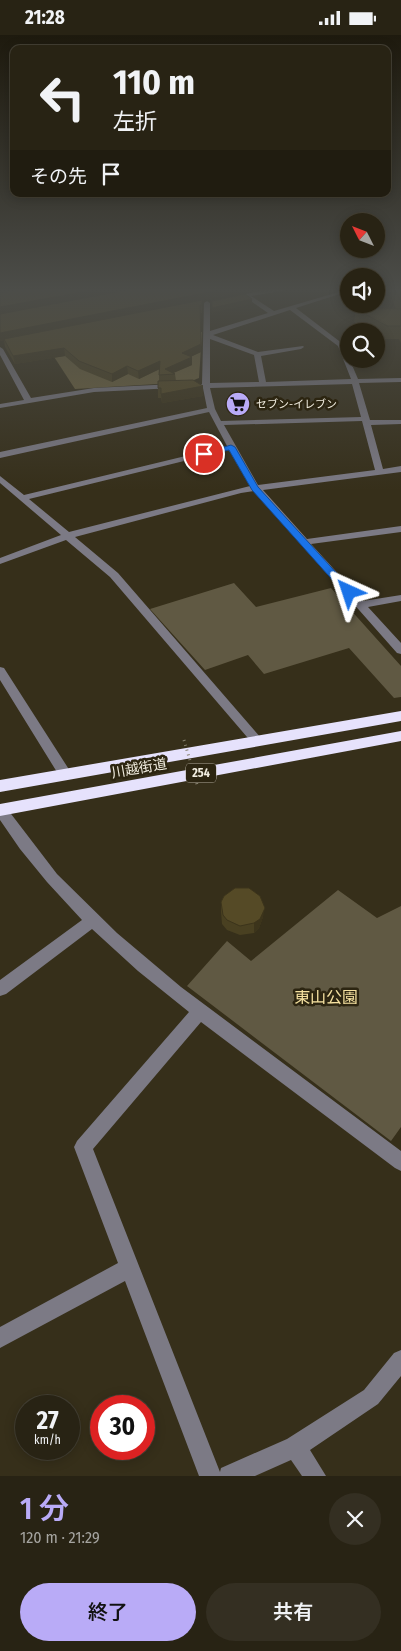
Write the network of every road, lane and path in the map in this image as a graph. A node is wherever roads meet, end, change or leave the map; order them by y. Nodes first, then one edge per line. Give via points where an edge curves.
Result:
1 (4, 356) edge
2 (206, 356) edge
3 (258, 356) edge
4 (345, 356) edge
5 (401, 380) edge
6 (355, 381) junction
7 (263, 383) junction
8 (206, 386) junction
9 (29, 401) junction
10 (0, 406) edge
11 (211, 409) junction
12 (366, 421) junction
13 (401, 422) edge
14 (218, 423) junction
15 (231, 447) junction
16 (0, 455) edge
17 (401, 469) edge
18 (380, 472) junction
19 (2, 483) edge
20 (255, 488) junction
21 (22, 498) junction
22 (401, 529) edge
23 (67, 536) junction
24 (303, 542) junction
25 (0, 561) edge
26 (401, 598) edge
27 (360, 605) junction
28 (401, 651) edge
29 (0, 671) edge
30 (401, 716) edge
31 (401, 736) edge
32 (184, 741) dead end
33 (257, 741) junction
34 (65, 774) junction
35 (0, 785) edge
36 (198, 788) dead end
37 (0, 810) edge
38 (92, 921) junction
39 (0, 989) edge
40 (200, 1011) junction
41 (401, 1162) edge
42 (129, 1268) junction
43 (0, 1339) edge
44 (401, 1360) edge
45 (295, 1447) junction
46 (210, 1476) edge
47 (229, 1476) edge
48 (315, 1476) edge

1 - 9 street
2 - 8 street
3 - 7 street
4 - 6 street
5 - 6 street
6 - 7 street
6 - 12 street
7 - 8 street
8 - 9 street via 94,389
8 - 11 street
9 - 10 street
11 - 14 street
11 - 16 street
12 - 13 street
12 - 14 street
12 - 18 street
14 - 15 street
15 - 20 street
15 - 21 street
17 - 18 street
18 - 20 street
19 - 21 street
20 - 23 street
20 - 24 street
21 - 23 street
22 - 24 street
23 - 25 street
23 - 33 street via 114,575
24 - 27 street
26 - 27 street
27 - 28 street
29 - 34 street
30 - 33 highway, 川越街道 / 254
31 - 37 highway, 川越街道 / 254
32 - 36 path, bridge
33 - 34 highway, 川越街道 / 254
34 - 35 highway, 川越街道 / 254
37 - 38 street via 48,876
38 - 39 street
38 - 40 street
40 - 41 street
40 - 42 street via 83,1147
42 - 43 street
42 - 46 street
44 - 45 street via 371,1397
45 - 47 street
45 - 48 street

